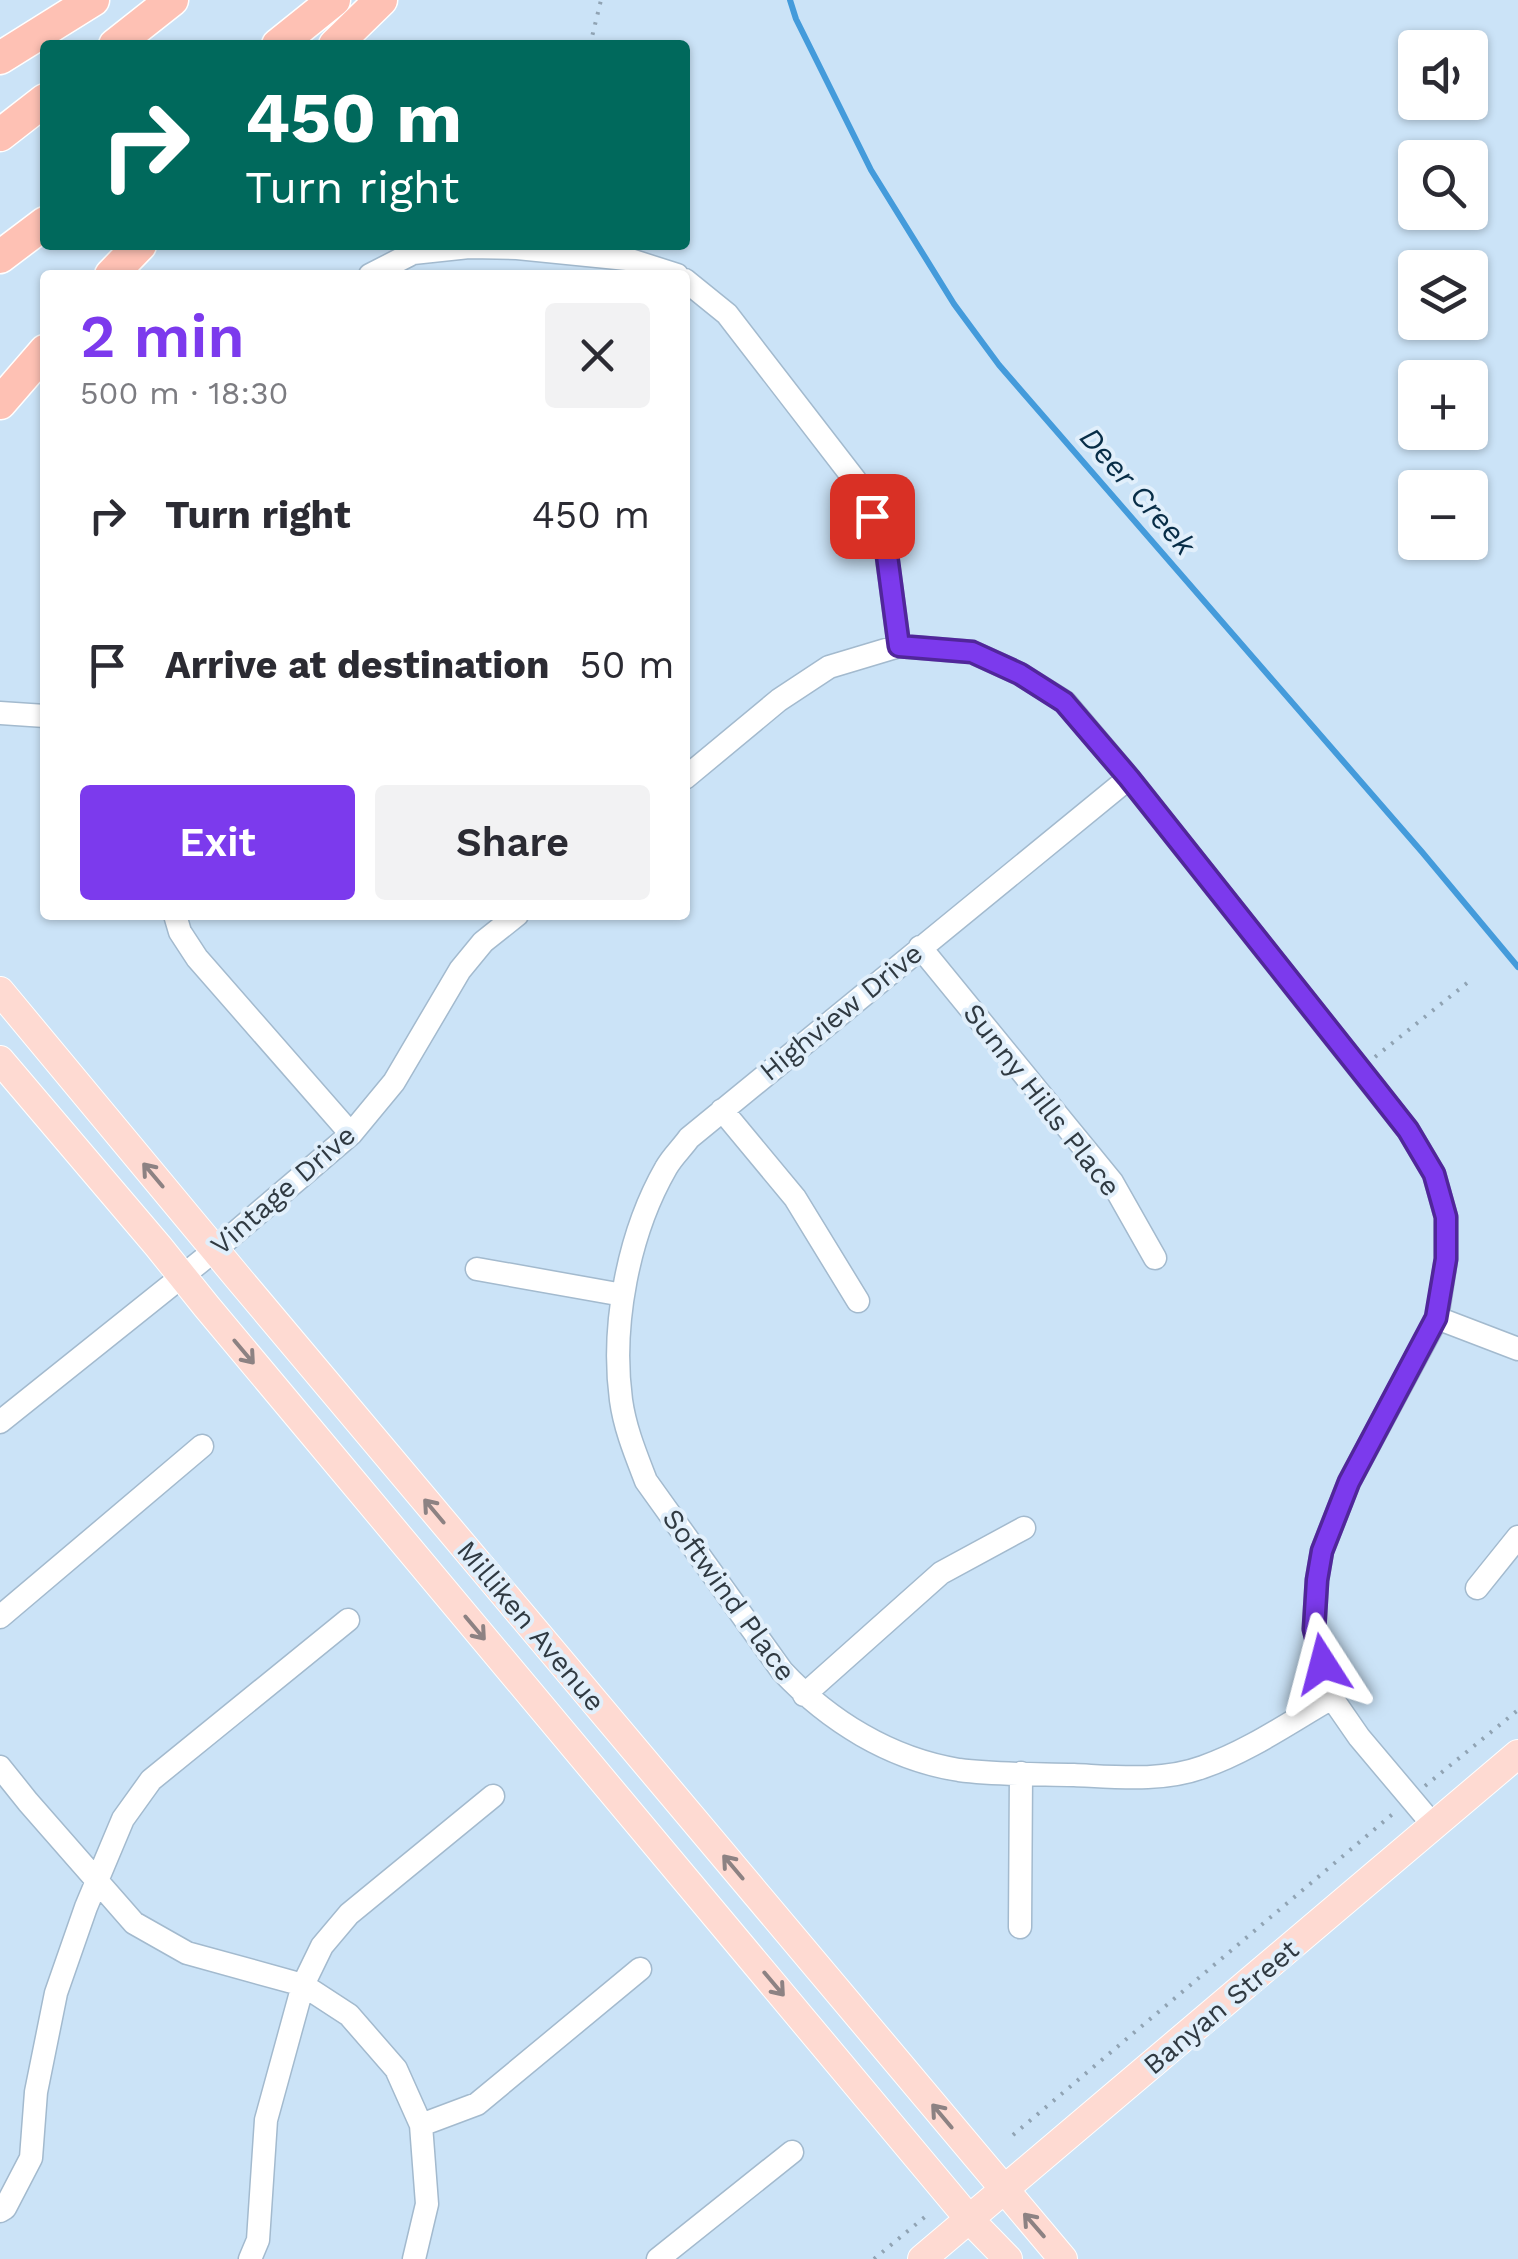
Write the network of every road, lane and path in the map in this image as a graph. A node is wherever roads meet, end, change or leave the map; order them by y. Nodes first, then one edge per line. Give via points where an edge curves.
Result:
1 (93, 0) edge
2 (172, 0) edge
3 (334, 0) edge
4 (381, 0) edge
5 (601, 0) edge
6 (121, 40) edge
7 (284, 40) edge
8 (340, 40) edge
9 (591, 40) edge
10 (0, 58) edge
11 (40, 104) edge
12 (0, 135) edge
13 (40, 227) edge
14 (135, 250) edge
15 (440, 250) edge
16 (554, 250) edge
17 (0, 257) edge
18 (116, 270) edge
19 (380, 270) edge
20 (662, 270) edge
21 (690, 284) edge
22 (40, 357) edge
23 (0, 403) edge
24 (899, 646) junction
25 (0, 713) edge
26 (40, 716) edge
27 (690, 774) edge
28 (1129, 778) junction
29 (176, 920) edge
30 (511, 920) edge
31 (920, 947) junction
32 (1467, 984) dead end
33 (0, 991) edge
34 (0, 1060) edge
35 (1360, 1070) junction
36 (722, 1110) junction
37 (351, 1134) junction
38 (215, 1250) junction
39 (1155, 1258) dead end
40 (477, 1270) dead end
41 (183, 1276) junction
42 (623, 1295) junction
43 (858, 1301) dead end
44 (1436, 1318) junction
45 (1518, 1348) edge
46 (0, 1422) edge
47 (202, 1446) dead end
48 (1024, 1528) dead end
49 (1518, 1537) edge
50 (1477, 1588) dead end
51 (0, 1618) edge
52 (348, 1620) dead end
53 (804, 1695) junction
54 (1332, 1698) junction
55 (1518, 1710) edge
56 (1518, 1754) edge
57 (0, 1768) edge
58 (1021, 1773) junction
59 (493, 1796) dead end
60 (1411, 1798) junction
61 (1434, 1826) junction
62 (98, 1880) junction
63 (1020, 1927) dead end
64 (640, 1969) dead end
65 (303, 1984) junction
66 (421, 2125) junction
67 (1013, 2135) dead end
68 (792, 2152) dead end
69 (1004, 2191) junction
70 (0, 2212) edge
71 (926, 2216) dead end
72 (970, 2220) junction
73 (250, 2259) edge
74 (414, 2259) edge
75 (658, 2259) edge
76 (874, 2259) edge
77 (922, 2259) edge
78 (1008, 2259) edge
79 (1064, 2259) edge

1 - 10 highway
2 - 6 highway
3 - 7 highway
4 - 8 highway
5 - 9 path
11 - 12 highway
13 - 17 highway
14 - 18 highway
15 - 19 street via 412,253
16 - 20 street via 627,258
21 - 24 street via 727,314 855,480 886,548
22 - 23 highway
24 - 27 street via 829,667
24 - 28 street via 972,652 1020,674 1064,702
25 - 26 street
28 - 31 street, Highview Drive
28 - 35 street
29 - 37 street via 197,958
30 - 37 street, Vintage Drive via 460,970 394,1082
31 - 36 street, Highview Drive
31 - 39 street, Sunny Hills Place via 1112,1182
32 - 35 path
38 -> 33 main road, Milliken Avenue
34 - 41 main road, Milliken Avenue
35 - 44 street via 1434,1174 1446,1217
36 - 42 street, Highview Drive via 667,1167 636,1238
36 - 43 street via 795,1198
37 - 38 street, Vintage Drive
38 - 41 street, Vintage Drive
69 -> 38 main road, Milliken Avenue
40 - 42 street
41 - 46 street, Vintage Drive
41 -> 72 main road, Milliken Avenue
42 - 53 street, Softwind Place via 617,1348 622,1402 646,1482
44 - 45 street
44 - 54 street via 1349,1482 1322,1551 1314,1629
47 - 51 street
48 - 53 street via 941,1574
49 - 50 street
52 - 62 street via 151,1780 123,1818
53 - 58 street, Softwind Place via 902,1755 959,1770
54 - 58 street, Softwind Place via 1202,1768 1163,1777
54 - 60 street
55 - 60 path
56 - 61 main road, Banyan Street
57 - 62 street
58 - 63 street
59 - 65 street via 349,1914
60 - 61 street
60 - 67 path
61 - 69 main road, Banyan Street
62 - 65 street via 134,1922 187,1953
62 - 70 street via 56,1993 31,2158
64 - 66 street via 477,2104
65 - 66 street via 349,2016 396,2068
65 - 73 street via 266,2120 258,2240
66 - 74 street via 427,2204
68 - 75 street
69 - 72 main road, Banyan Street
79 -> 69 main road, Milliken Avenue
71 - 76 path
72 - 77 main road, Banyan Street
72 - 78 main road, Milliken Avenue

